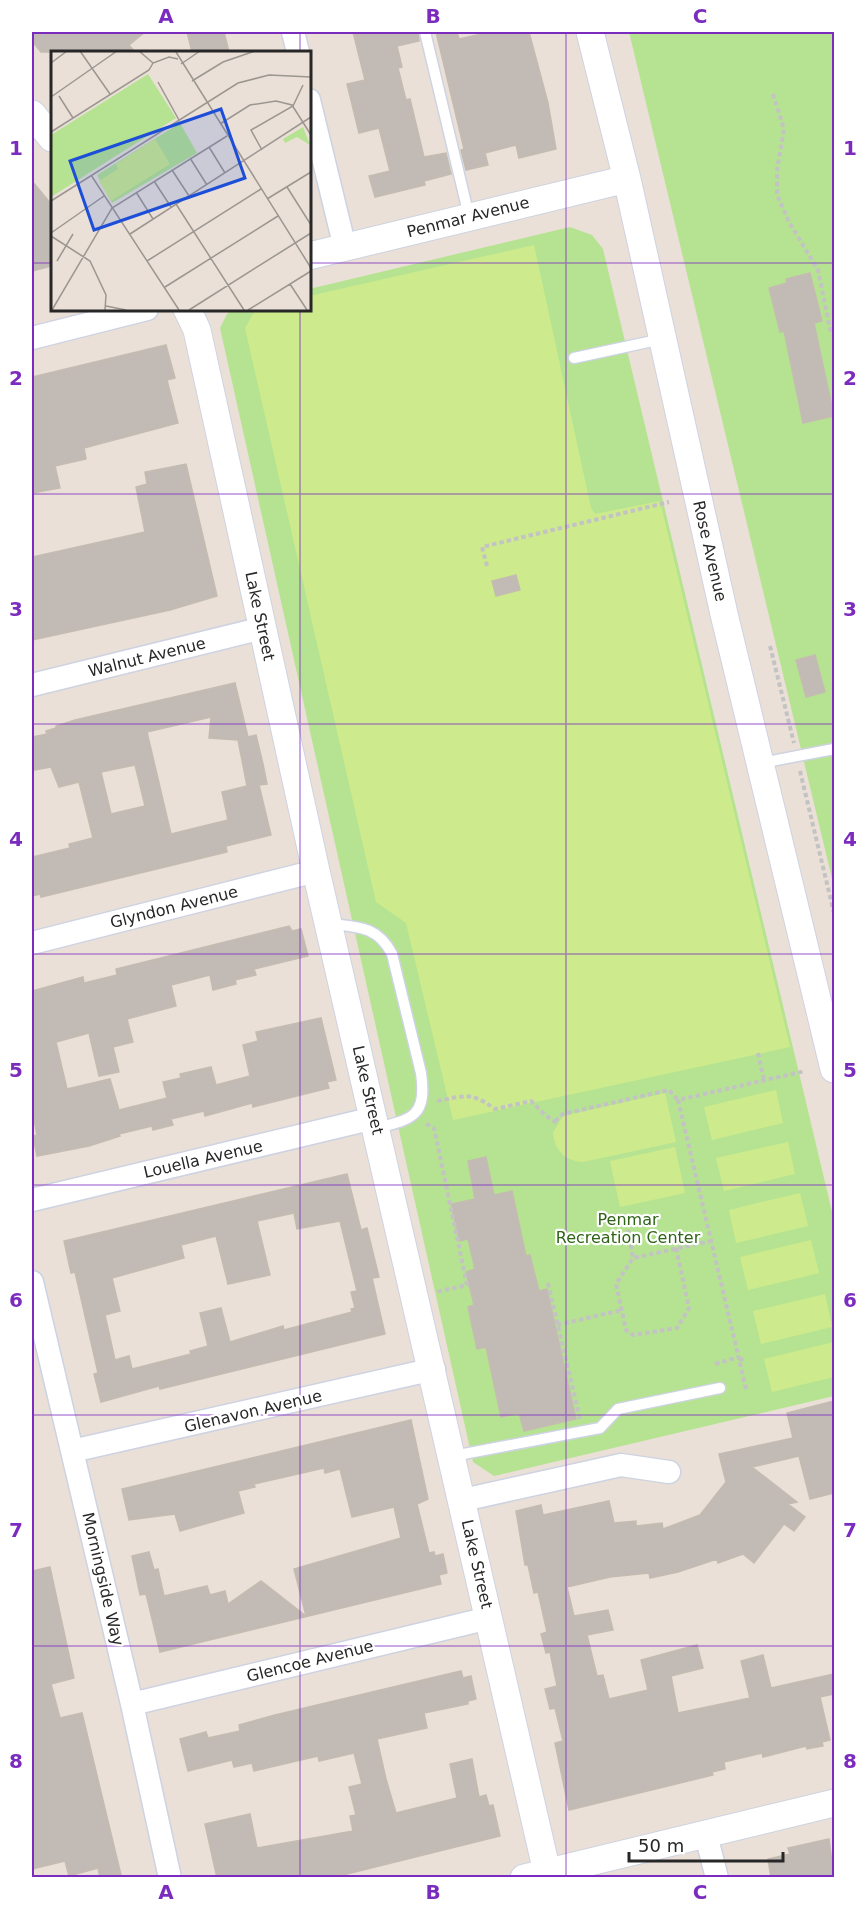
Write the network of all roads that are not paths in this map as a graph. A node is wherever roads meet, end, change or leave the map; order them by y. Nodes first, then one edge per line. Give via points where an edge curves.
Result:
1 (293, 32) edge
2 (425, 32) edge
3 (590, 32) edge
4 (298, 51) edge
5 (310, 103) edge
6 (32, 114) edge
7 (51, 137) edge
8 (627, 179) junction
9 (469, 216) junction
10 (345, 248) junction
11 (310, 256) edge
12 (143, 310) edge
13 (187, 310) edge
14 (32, 338) edge
15 (662, 339) junction
16 (574, 358) dead end
17 (263, 628) junction
18 (32, 685) edge
19 (834, 749) edge
20 (760, 763) junction
21 (316, 872) junction
22 (329, 924) junction
23 (32, 943) edge
24 (834, 1069) edge
25 (375, 1123) junction
26 (32, 1200) edge
27 (32, 1282) edge
28 (434, 1369) junction
29 (720, 1388) dead end
30 (72, 1451) junction
31 (453, 1456) junction
32 (669, 1472) dead end
33 (463, 1500) junction
34 (489, 1618) junction
35 (132, 1704) junction
36 (834, 1803) edge
37 (706, 1835) junction
38 (536, 1875) edge
39 (170, 1878) edge
40 (717, 1878) edge

1 - 4 street
2 - 9 lane
3 - 8 street, Rose Avenue
5 - 10 street
6 - 7 street
8 - 9 street, Penmar Avenue
8 - 15 street, Rose Avenue
9 - 10 street, Penmar Avenue
10 - 11 street, Penmar Avenue
12 - 14 street
13 - 17 street, Lake Street via 197,330
15 - 16 lane
15 - 20 street, Rose Avenue
17 - 18 street, Walnut Avenue
17 - 21 street, Lake Street
19 - 20 lane
20 - 24 street, Rose Avenue
21 - 22 street, Lake Street
21 - 23 street, Glyndon Avenue
22 - 25 street, Lake Street
22 - 25 lane via 360,927 385,940 392,954 421,1073 421,1104 413,1118
25 - 26 street, Louella Avenue
25 - 28 street, Lake Street
27 - 30 street, Morningside Way
28 - 30 street, Glenavon Avenue
28 - 31 street, Lake Street
29 - 31 lane via 618,1409 600,1428
30 - 35 street, Morningside Way
31 - 33 street, Lake Street
32 - 33 street via 621,1465
33 - 34 street, Lake Street
34 - 35 street, Glencoe Avenue
34 - 38 street, Lake Street
35 - 39 street, Morningside Way
36 - 37 street
37 - 38 street
37 - 40 street

